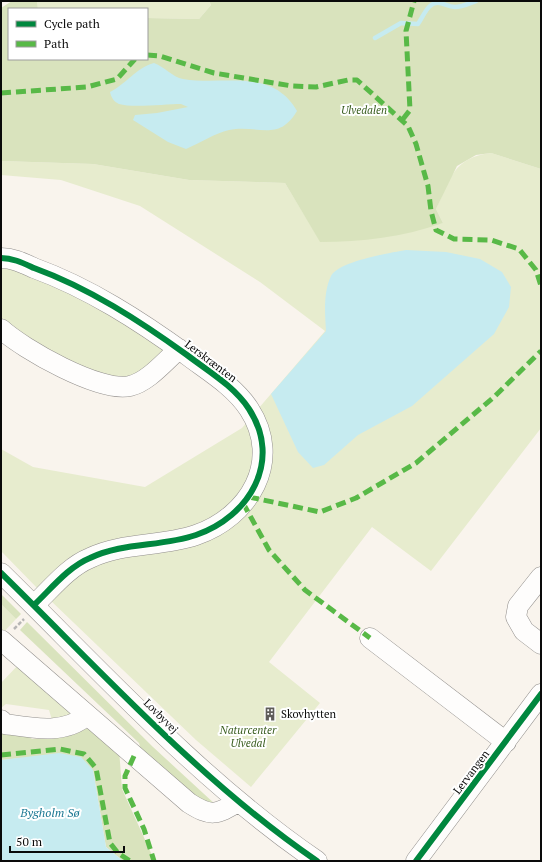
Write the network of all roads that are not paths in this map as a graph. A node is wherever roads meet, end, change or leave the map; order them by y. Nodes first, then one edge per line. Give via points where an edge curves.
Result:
1 (1, 258) edge
2 (1, 329) edge
3 (179, 349) junction
4 (1, 573) edge
5 (541, 577) edge
6 (29, 612) junction
7 (370, 638) dead end
8 (1, 640) edge
9 (541, 644) edge
10 (541, 694) edge
11 (87, 715) junction
12 (2, 723) edge
13 (506, 742) junction
14 (238, 802) junction
15 (317, 861) edge
16 (416, 861) edge

1 - 3 street, Lerskrænten via 9,258 52,274 83,289
2 - 3 street, Lerskrænten via 45,360 78,375 117,387 131,386 145,378
3 - 6 street, Lerskrænten via 232,389 249,409 259,430 263,448 262,466 249,497 235,513 218,526 197,535 176,541 111,550 89,558 73,568
4 - 6 street, Lovbyvej
5 - 9 street via 518,606 516,617 524,631
6 - 14 street, Lovbyvej
7 - 13 street
8 - 11 street
10 - 13 street, Lervangen
11 - 12 street via 80,722 46,729
11 - 14 street via 202,812 222,812
13 - 16 street, Lervangen
14 - 15 street, Lovbyvej via 276,833

